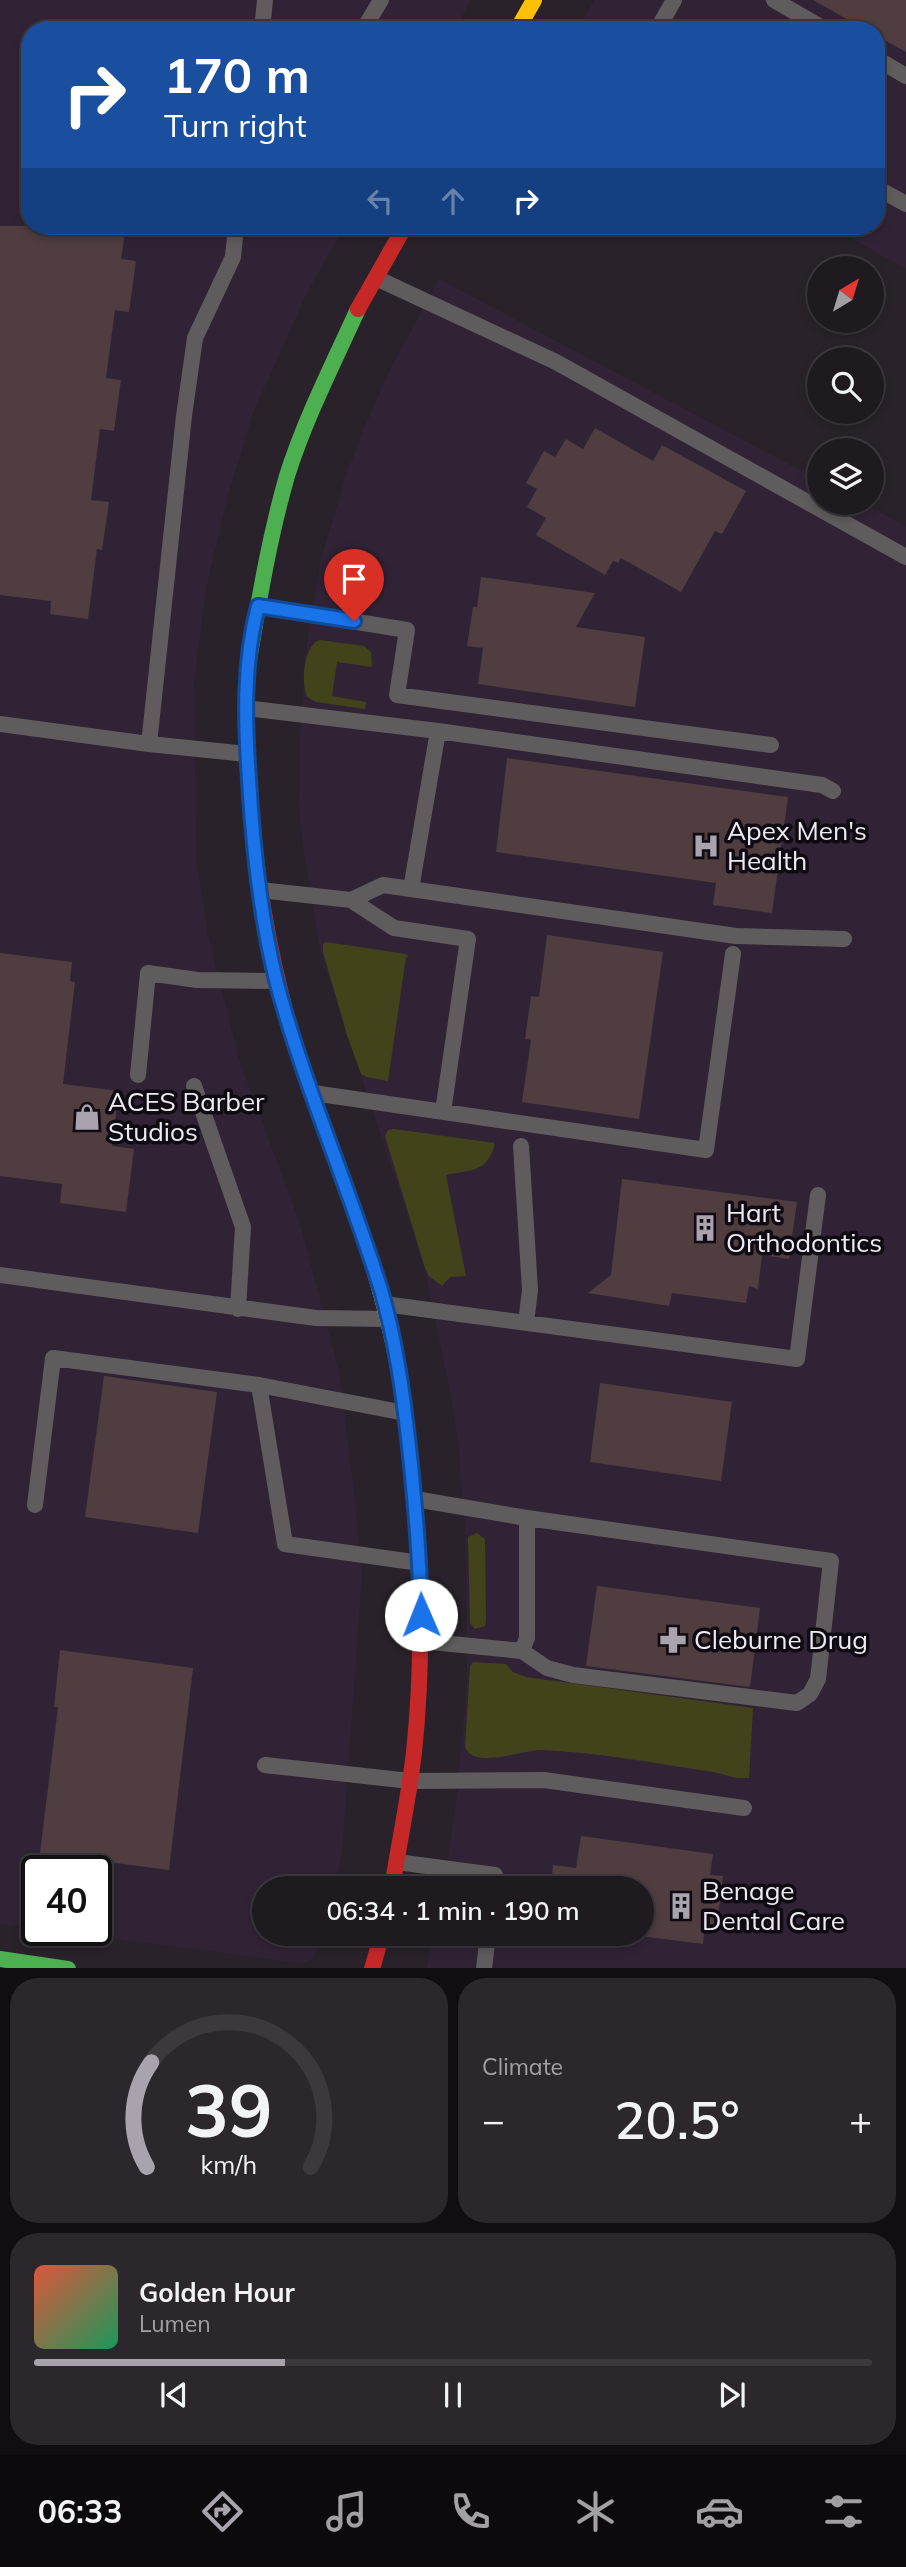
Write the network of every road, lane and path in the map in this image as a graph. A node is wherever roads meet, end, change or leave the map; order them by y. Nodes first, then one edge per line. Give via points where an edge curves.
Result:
1 (265, 0) edge
2 (381, 0) edge
3 (534, 0) edge
4 (674, 0) edge
5 (775, 0) edge
6 (262, 21) edge
7 (368, 21) edge
8 (522, 21) edge
9 (662, 21) edge
10 (811, 21) edge
11 (885, 64) edge
12 (906, 76) edge
13 (885, 192) edge
14 (906, 204) edge
15 (235, 235) edge
16 (400, 235) edge
17 (376, 278) junction
18 (906, 557) edge
19 (258, 606) junction
20 (246, 708) junction
21 (0, 724) edge
22 (438, 731) junction
23 (149, 744) junction
24 (771, 745) dead end
25 (247, 754) junction
26 (833, 791) dead end
27 (411, 889) junction
28 (259, 890) junction
29 (351, 900) junction
30 (844, 939) dead end
31 (733, 954) dead end
32 (276, 981) junction
33 (138, 1075) dead end
34 (194, 1086) dead end
35 (312, 1092) junction
36 (443, 1112) junction
37 (521, 1146) dead end
38 (818, 1195) dead end
39 (0, 1275) edge
40 (237, 1309) junction
41 (386, 1311) junction
42 (526, 1323) junction
43 (259, 1385) junction
44 (405, 1413) junction
45 (415, 1499) junction
46 (35, 1505) dead end
47 (527, 1518) junction
48 (420, 1563) junction
49 (421, 1641) junction
50 (522, 1651) junction
51 (265, 1765) dead end
52 (410, 1781) junction
53 (744, 1808) dead end
54 (397, 1862) junction
55 (394, 1876) edge
56 (495, 1876) edge
57 (379, 1946) edge
58 (487, 1946) edge
59 (0, 1959) edge
60 (61, 1968) edge
61 (372, 1968) edge
62 (484, 1968) edge

1 - 6 lane
2 - 7 lane
3 - 8 street
4 - 9 lane
5 - 10 lane
11 - 12 lane
13 - 14 lane
15 - 23 lane via 233,257 195,338
16 - 17 street
17 - 18 lane via 556,362
17 - 19 street via 320,393 288,474
19 - 20 street
19 - 24 lane via 407,630 397,695
20 - 22 lane
20 - 25 street
21 - 23 lane
22 - 26 lane via 822,785
22 - 27 lane
23 - 25 lane
25 - 28 street
27 - 29 lane via 383,885
27 - 30 lane via 736,936
28 - 29 lane
28 - 32 street
29 - 36 lane via 394,928 468,939
31 - 36 lane via 706,1150
32 - 33 lane via 197,980 148,973
32 - 35 street
34 - 40 lane via 243,1227
35 - 36 lane
35 - 41 street
37 - 42 lane via 530,1290
38 - 42 lane via 797,1359
39 - 40 lane
40 - 41 lane via 316,1318
41 - 42 lane
41 - 44 street
43 - 44 lane
43 - 46 lane via 53,1358
43 - 48 lane via 285,1544
44 - 45 street
45 - 47 lane
45 - 48 street
47 - 50 lane via 527,1638
47 - 50 lane via 831,1561 818,1679 810,1694 797,1703 573,1675 547,1668
48 - 49 street
49 - 50 lane
49 - 52 street
51 - 52 lane
52 - 53 lane via 544,1780
52 - 54 street
54 - 55 street
54 - 56 lane
57 - 61 street
58 - 62 lane
59 - 60 street

